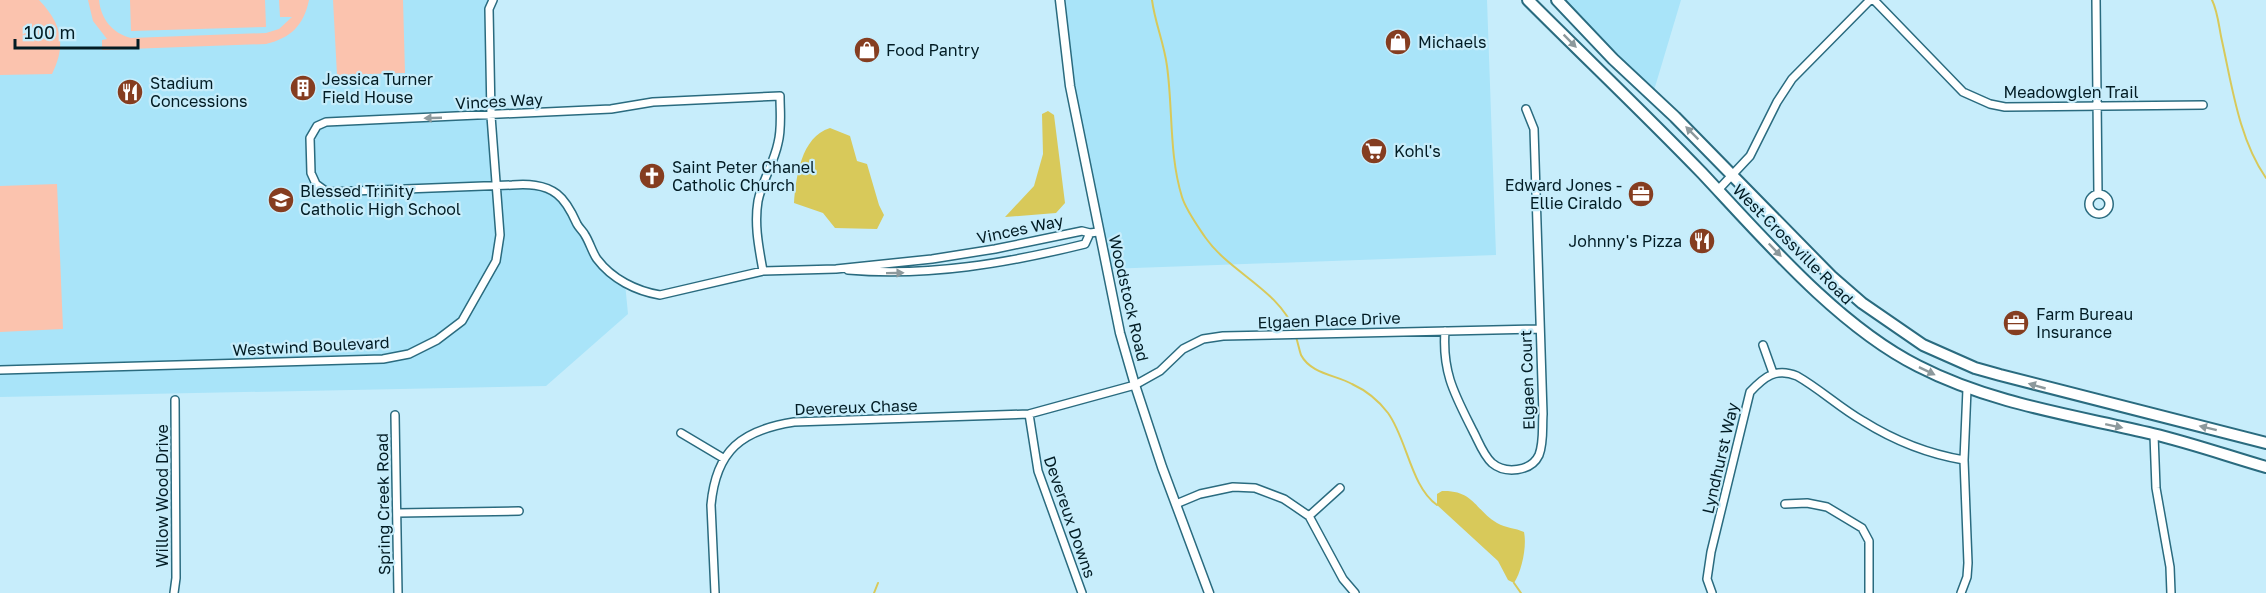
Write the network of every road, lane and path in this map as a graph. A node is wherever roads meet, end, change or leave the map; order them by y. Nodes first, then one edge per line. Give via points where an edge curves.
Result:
1 (493, 0) edge
2 (1060, 0) edge
3 (1528, 0) edge
4 (1557, 0) edge
5 (1872, 0) edge
6 (2096, 0) edge
7 (2203, 105) dead end
8 (2098, 106) junction
9 (1526, 109) dead end
10 (491, 116) junction
11 (1733, 175) junction
12 (495, 186) junction
13 (1718, 190) junction
14 (2098, 194) dead end
15 (1094, 232) junction
16 (836, 269) junction
17 (763, 272) junction
18 (1539, 329) junction
19 (1445, 332) junction
20 (1763, 345) dead end
21 (0, 370) edge
22 (1773, 373) junction
23 (1135, 385) junction
24 (1967, 389) junction
25 (175, 400) dead end
26 (1029, 414) junction
27 (395, 415) dead end
28 (2155, 415) junction
29 (681, 433) dead end
30 (2154, 435) junction
31 (2264, 441) edge
32 (723, 458) junction
33 (1964, 460) junction
34 (2266, 467) edge
35 (1340, 488) dead end
36 (1176, 504) junction
37 (1785, 504) dead end
38 (519, 511) dead end
39 (398, 513) junction
40 (1309, 516) junction
41 (174, 593) edge
42 (398, 593) edge
43 (715, 593) edge
44 (1082, 593) edge
45 (1209, 593) edge
46 (1355, 593) edge
47 (1712, 593) edge
48 (1869, 593) edge
49 (1961, 593) edge
50 (2171, 593) edge

1 - 10 street, Westwind Boulevard via 489,9
2 - 15 street, Woodstock Road
3 -> 13 main road, West Crossville Road
11 -> 4 main road, West Crossville Road
5 - 8 street, Meadowglen Trail via 1952,83 1975,99 2005,107
5 - 11 street via 1791,79 1750,156
6 - 8 street
7 - 8 street, Meadowglen Trail
8 - 14 street
9 - 18 street, Elgaen Court via 1534,129
10 - 12 street, Westwind Boulevard
10 -> 12 street, Vinces Way via 326,122 311,134 311,173 316,184 327,192
10 - 17 street, Vinces Way via 780,96 781,130 756,216
11 - 13 street
28 -> 11 main road, West Crossville Road via 1975,368 1923,345 1831,276
12 - 17 street, Vinces Way via 530,184 558,194 604,267 619,280 649,293 673,293
12 - 21 street, Westwind Boulevard via 500,235 496,261 481,291 462,321 409,354 383,359
13 -> 24 main road, West Crossville Road via 1796,272 1847,317 1915,365
15 - 16 street, Vinces Way via 932,259
16 -> 15 street, Vinces Way via 883,273 943,270 1085,244
15 - 23 street, Woodstock Road
16 - 17 street, Vinces Way
18 - 19 street, Elgaen Place Drive
18 - 19 street, Elgaen Court via 1542,442 1538,457 1517,471 1492,463 1480,445 1450,385
19 - 23 street, Elgaen Place Drive via 1203,339
20 - 22 street
22 - 33 street via 1797,376 1864,422 1914,448
22 - 47 street, Lyndhurst Way via 1750,392 1710,552 1707,579
23 - 26 street, Devereux Chase
23 - 36 street, Woodstock Road
24 -> 30 main road, West Crossville Road via 2030,408
24 - 33 street
25 - 41 street, Willow Wood Drive
26 - 32 street, Devereux Chase via 770,425 736,444
26 - 44 street, Devereux Downs via 1038,471
27 - 39 street, Spring Creek Road
28 - 30 main road
31 -> 28 main road, West Crossville Road
29 - 32 street
30 - 34 main road, West Crossville Road
30 - 50 street via 2156,488
32 - 43 street via 711,504
33 - 49 street via 1968,562
35 - 40 street
36 - 40 street via 1233,487 1255,488 1284,499
36 - 45 street, Woodstock Road
37 - 48 street via 1821,506 1862,528 1869,541
38 - 39 street
39 - 42 street, Spring Creek Road
40 - 46 street via 1343,579

